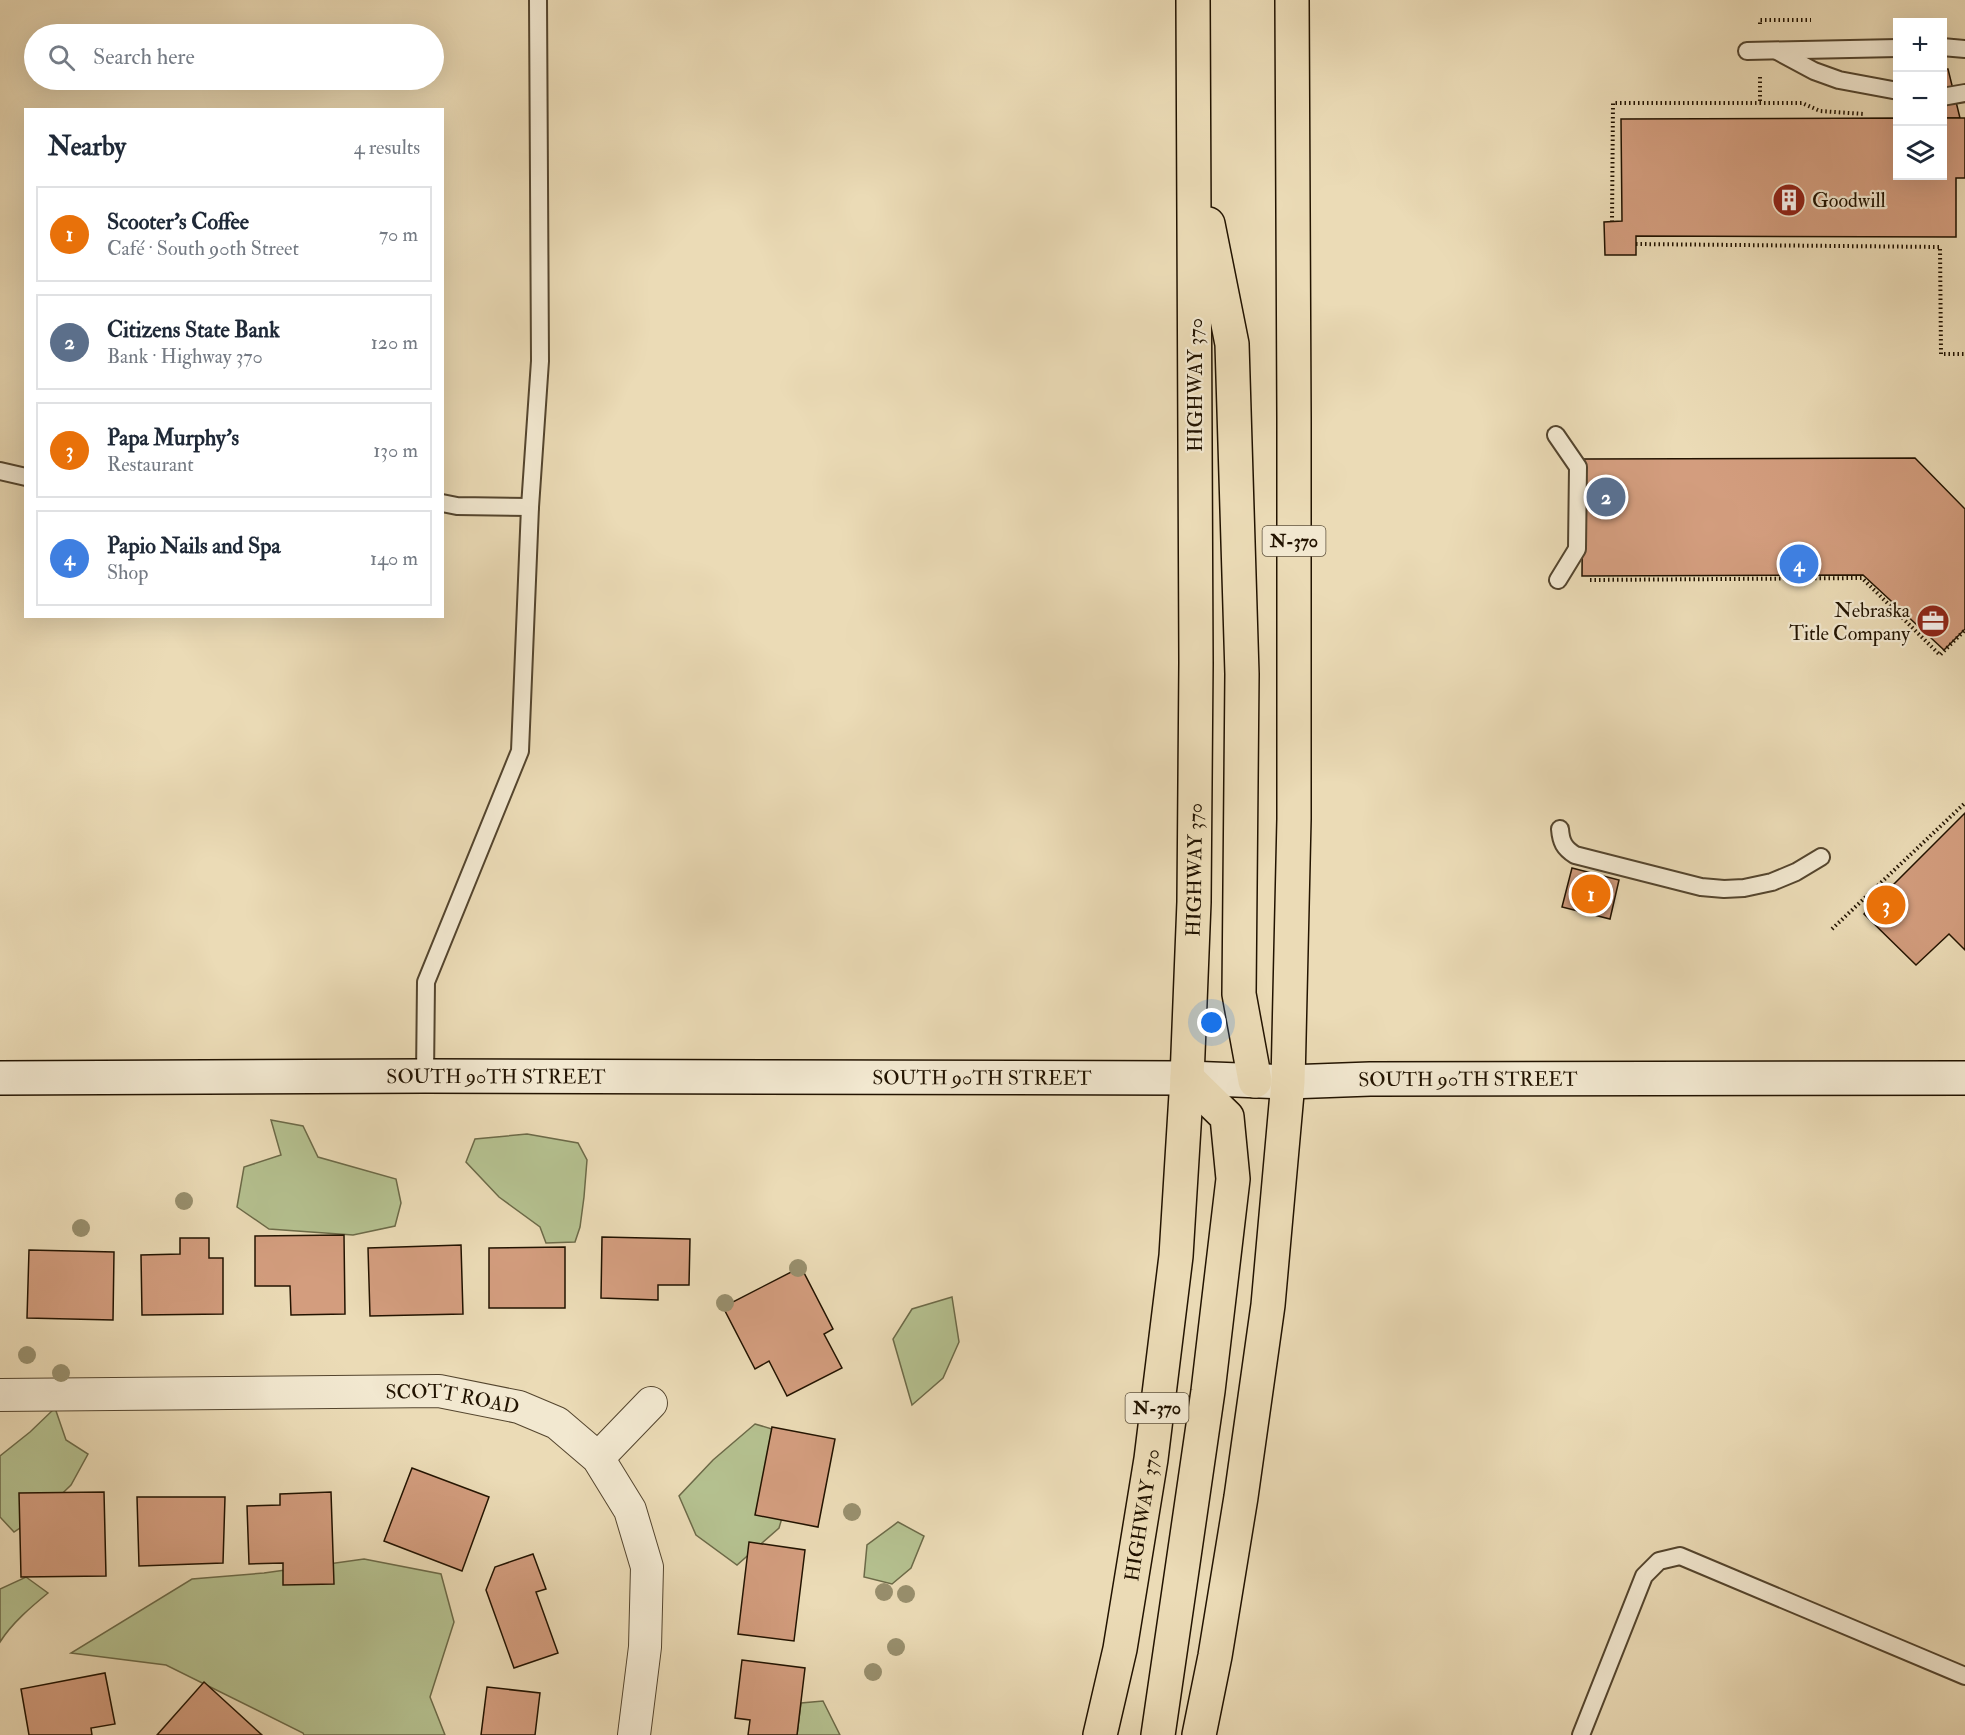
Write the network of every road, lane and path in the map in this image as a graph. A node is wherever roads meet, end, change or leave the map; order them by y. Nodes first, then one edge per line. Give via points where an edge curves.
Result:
1 (538, 0) edge
2 (1193, 0) edge
3 (1292, 0) edge
4 (1947, 47) edge
5 (1893, 48) edge
6 (1965, 49) edge
7 (1777, 50) junction
8 (1747, 51) dead end
9 (1893, 90) edge
10 (1965, 93) edge
11 (1947, 96) edge
12 (1871, 114) dead end
13 (1193, 149) junction
14 (1612, 222) dead end
15 (1636, 244) dead end
16 (1965, 354) edge
17 (1556, 435) dead end
18 (0, 471) edge
19 (24, 477) edge
20 (444, 503) edge
21 (530, 507) junction
22 (1558, 580) joint
23 (1965, 630) edge
24 (1965, 803) edge
25 (1560, 829) dead end
26 (1821, 856) dead end
27 (1832, 929) dead end
28 (425, 1076) junction
29 (0, 1078) edge
30 (1188, 1078) junction
31 (1965, 1078) edge
32 (1255, 1081) junction
33 (1288, 1082) junction
34 (0, 1395) edge
35 (651, 1403) dead end
36 (598, 1458) junction
37 (1965, 1676) edge
38 (634, 1735) edge
39 (1100, 1735) edge
40 (1158, 1735) edge
41 (1199, 1735) edge
42 (1581, 1735) edge

1 - 21 lane via 540,361
2 - 13 highway, HIGHWAY 370 / N-370
3 - 33 highway, N-370 via 1294,819
4 - 6 lane
5 - 7 lane
7 - 8 lane
7 - 9 lane via 1839,80
10 - 11 lane
12 - 14 path via 1820,111 1802,103 1613,103
13 - 30 highway, HIGHWAY 370 / N-370 via 1195,735
13 - 32 highway via 1232,344 1242,674 1239,994
15 - 16 path via 1940,248 1941,354
17 - 22 lane via 1578,467 1577,549
18 - 19 lane
20 - 21 lane
21 - 28 lane via 520,751 426,982
22 - 23 path via 1862,579 1940,655
24 - 27 path
25 - 26 lane via 1566,849 1575,855 1701,887 1744,888 1772,882
28 - 29 street, SOUTH 90TH STREET
28 - 30 street, SOUTH 90TH STREET
30 - 32 street, SOUTH 90TH STREET
30 - 39 highway, HIGHWAY 370 / N-370 via 1176,1256 1151,1459 1120,1649
30 - 40 highway via 1227,1118 1233,1179 1208,1390
31 - 33 street, SOUTH 90TH STREET
32 - 33 street, SOUTH 90TH STREET
33 - 41 highway, N-370 via 1266,1316 1239,1508
34 - 36 street, SCOTT ROAD via 440,1391 519,1407 557,1423
35 - 36 street
36 - 38 street, SCOTT ROAD via 630,1510 647,1567 645,1647
37 - 42 lane via 1680,1556 1659,1561 1644,1576

